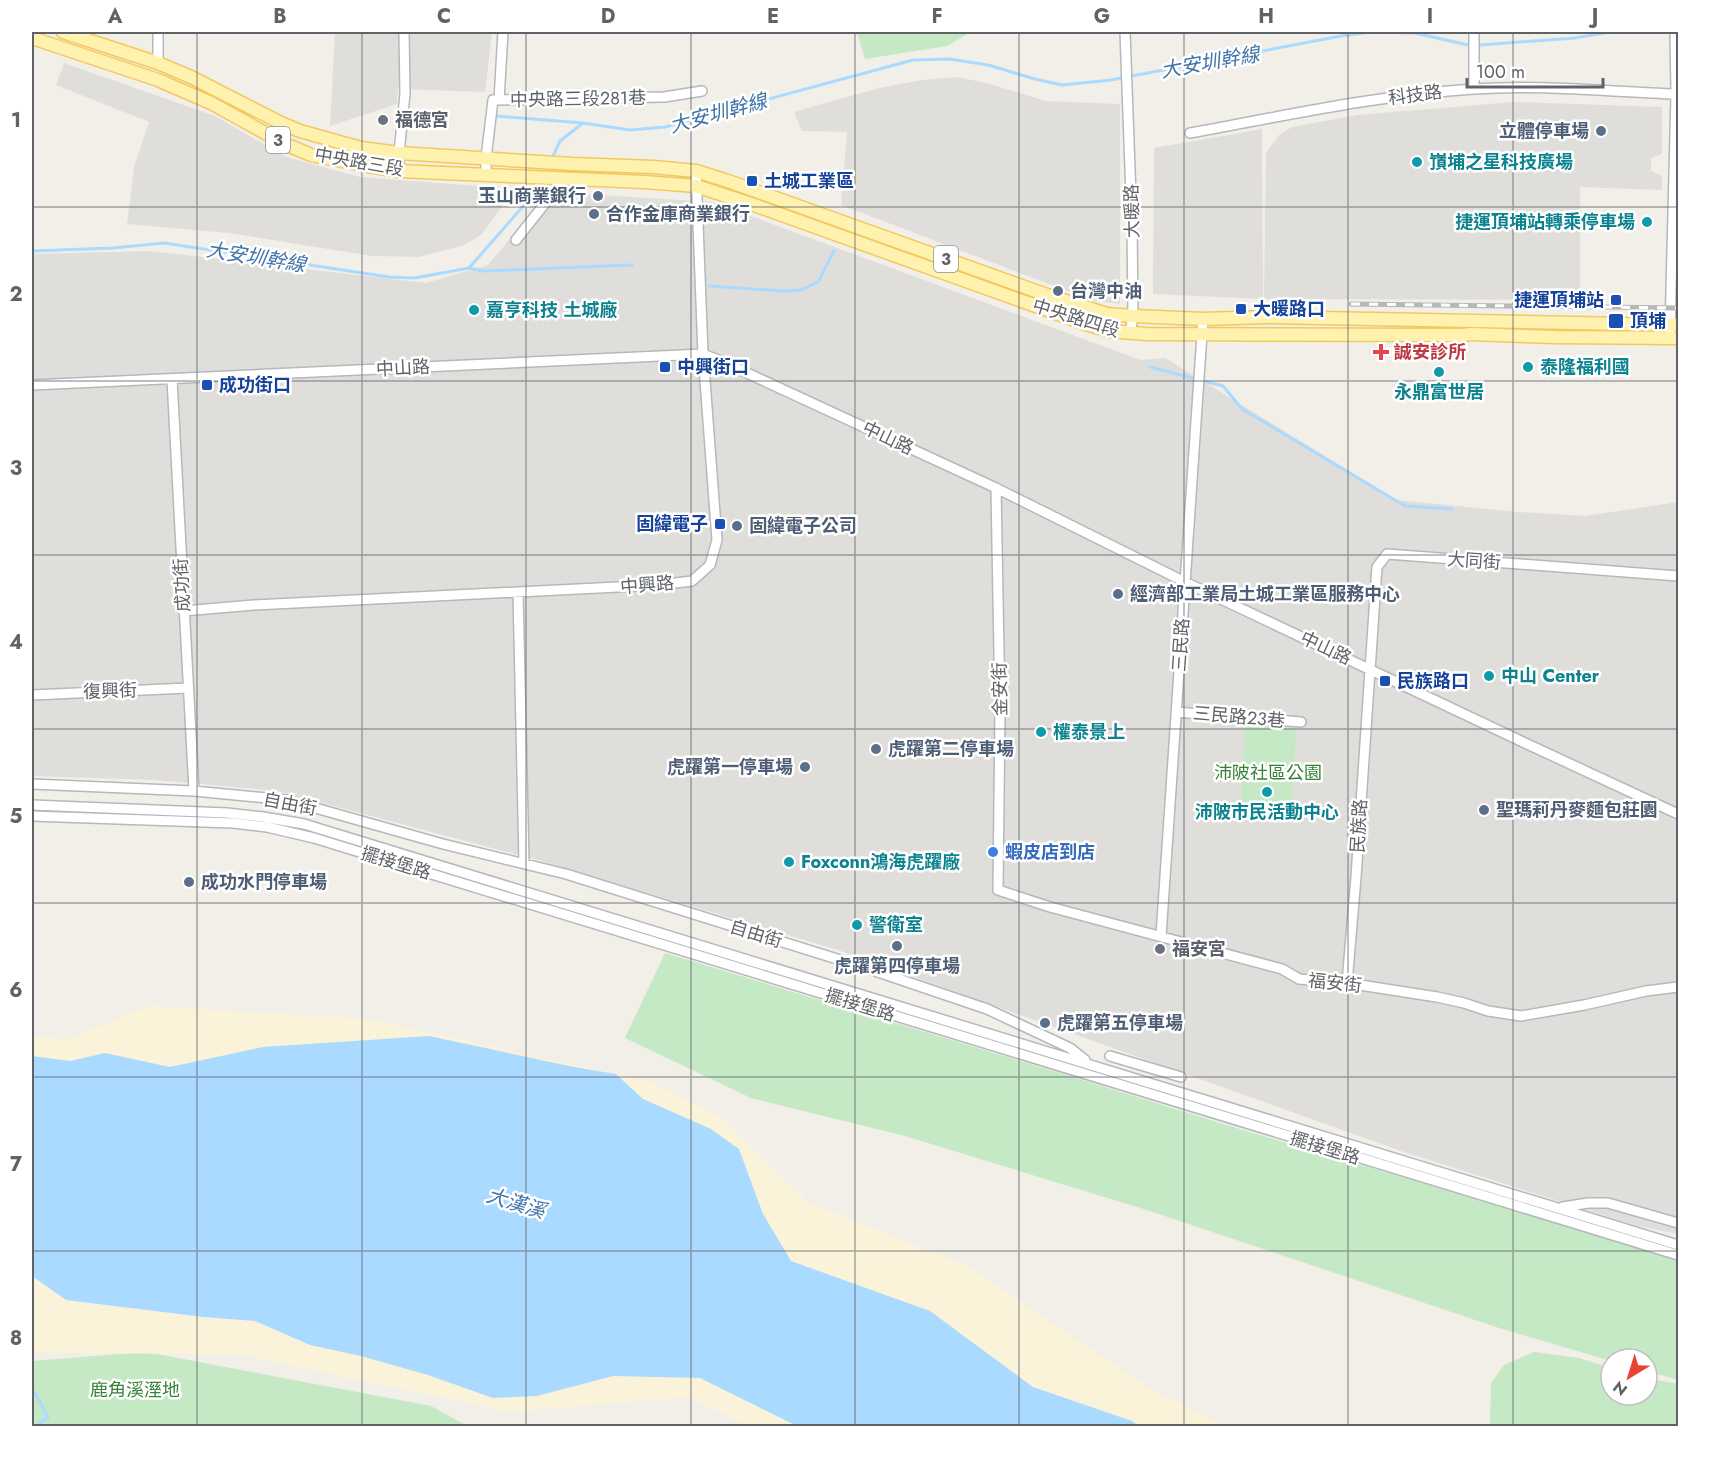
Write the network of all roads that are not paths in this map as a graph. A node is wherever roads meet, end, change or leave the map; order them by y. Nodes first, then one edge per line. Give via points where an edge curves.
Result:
1 (63, 32) edge
2 (158, 32) edge
3 (404, 32) edge
4 (503, 32) edge
5 (1125, 32) edge
6 (1474, 32) edge
7 (1675, 32) edge
8 (32, 38) edge
9 (158, 63) junction
10 (1474, 89) junction
11 (702, 91) dead end
12 (1677, 94) edge
13 (499, 100) junction
14 (1190, 133) dead end
15 (399, 153) junction
16 (486, 158) junction
17 (573, 164) joint
18 (399, 171) junction
19 (696, 171) junction
20 (486, 175) junction
21 (565, 178) junction
22 (696, 186) junction
23 (516, 240) dead end
24 (1133, 316) junction
25 (1203, 319) junction
26 (1674, 325) edge
27 (1130, 334) junction
28 (1201, 334) junction
29 (1674, 338) edge
30 (703, 354) junction
31 (172, 379) junction
32 (32, 385) edge
33 (996, 488) junction
34 (1678, 576) edge
35 (1185, 582) junction
36 (518, 592) junction
37 (183, 611) junction
38 (1370, 669) junction
39 (188, 688) junction
40 (32, 695) edge
41 (1176, 712) junction
42 (1301, 722) dead end
43 (32, 784) edge
44 (194, 791) junction
45 (32, 805) edge
46 (1678, 814) edge
47 (32, 816) edge
48 (524, 863) junction
49 (998, 890) joint
50 (1161, 936) junction
51 (1347, 983) junction
52 (1678, 987) edge
53 (1110, 1056) dead end
54 (1089, 1064) junction
55 (1181, 1077) dead end
56 (1560, 1208) junction
57 (1556, 1218) junction
58 (1678, 1223) edge
59 (1678, 1245) edge
60 (1678, 1255) edge

1 - 9 main road, 中央路三段 / 3
2 - 9 street
3 - 15 street via 405,94
4 - 13 street
5 - 24 street, 大暖路
6 - 10 street
7 - 12 street
8 - 18 main road, 中央路三段 / 3 via 158,80 311,155
9 - 15 main road, 中央路三段 / 3 via 300,131
10 - 12 street, 科技路
10 - 14 street, 科技路 via 1402,95
11 - 13 street, 中央路三段281巷 via 664,97
12 - 26 street
13 - 16 street, 中央路三段281巷 via 493,100
15 - 16 main road, 中央路三段 / 3
15 - 18 street
16 - 17 main road, 中央路三段 / 3
16 - 20 street, 中央路三段281巷
17 - 19 main road, 中央路四段 / 3
18 - 20 main road, 中央路三段 / 3
19 - 22 street, 中興路
19 - 24 main road, 中央路四段 / 3 via 1047,295 1107,314
20 - 21 main road, 中央路三段 / 3
21 - 22 main road, 中央路四段 / 3
21 - 23 street
22 - 27 main road, 中央路四段 / 3 via 1086,324
22 - 30 street, 中興路
24 - 25 main road, 中央路四段 / 3
24 - 27 street, 大暖路
25 - 26 main road, 中央路四段 / 3
25 - 28 street, 三民路
26 - 29 street
27 - 28 main road, 中央路四段 / 3
28 - 29 main road, 中央路四段 / 3
28 - 35 street, 三民路
30 - 31 street, 中山路
30 - 33 street, 中山路
30 - 36 street, 中興路 via 717,540 710,565 692,581
31 - 32 street, 中山路
31 - 37 street, 成功街
33 - 35 street, 中山路
33 - 49 street, 金安街
34 - 38 street, 大同街 via 1387,554 1377,567
35 - 38 street, 中山路
35 - 41 street, 三民路
36 - 37 street, 中興路
36 - 48 street
37 - 39 street, 成功街
38 - 46 street, 中山路
38 - 51 street, 民族路
39 - 40 street, 復興街
39 - 44 street, 成功街
41 - 42 street, 三民路23巷
41 - 50 street, 三民路
43 - 44 street, 自由街
44 - 48 street, 自由街 via 287,800
45 - 54 street, 擺接堡路 via 227,813 304,824
47 - 57 street, 擺接堡路 via 233,823 314,838
48 - 54 street, 自由街 via 987,1009 1070,1048
49 - 50 street, 福安街
50 - 51 street, 福安街 via 1282,969 1299,979
51 - 52 street, 福安街 via 1437,997 1521,1016
53 - 55 street
54 - 56 street, 擺接堡路
56 - 57 street
56 - 58 street via 1608,1203
56 - 59 street, 擺接堡路
57 - 60 street, 擺接堡路

